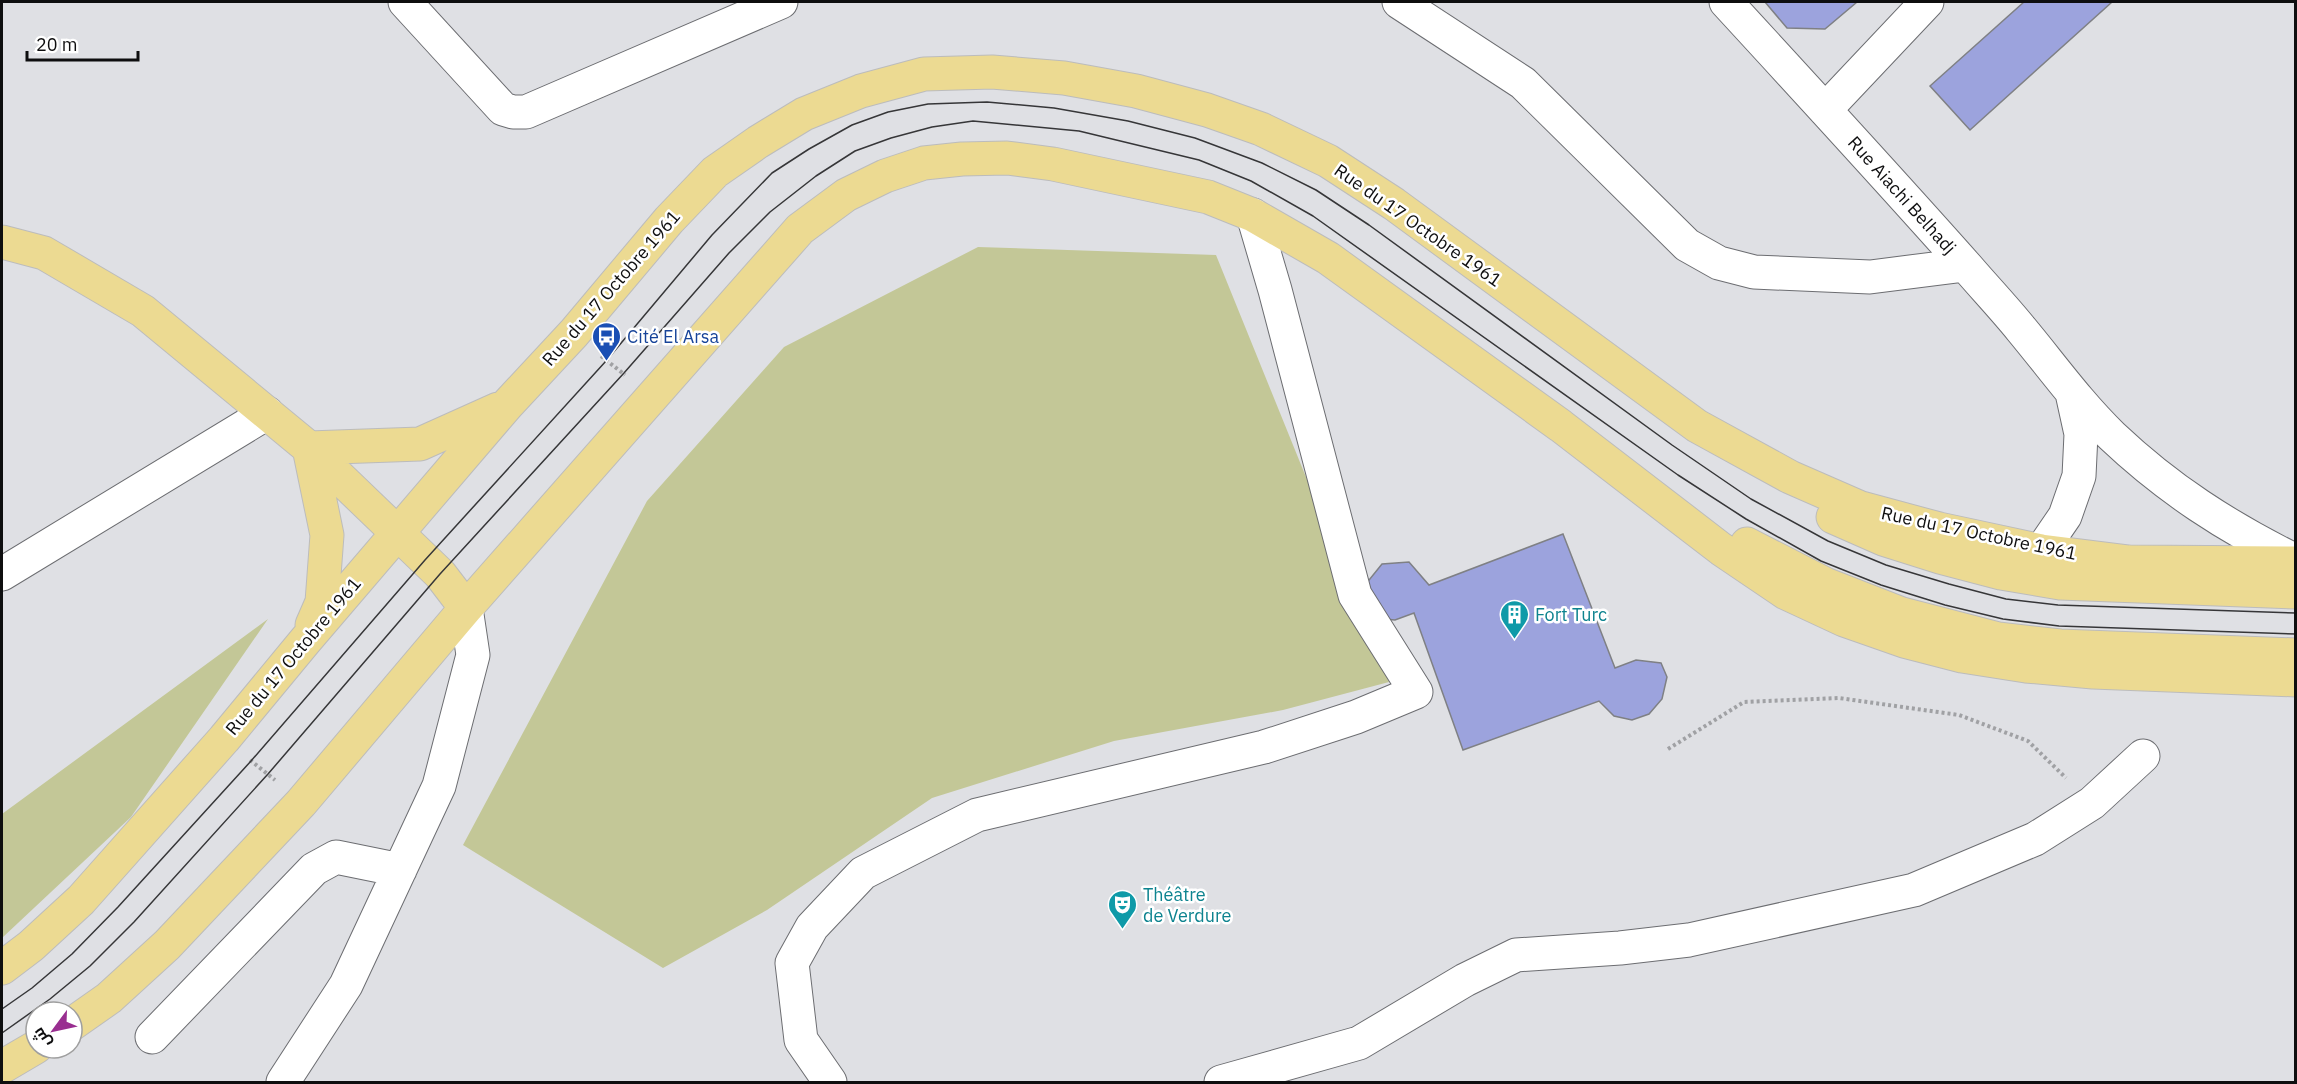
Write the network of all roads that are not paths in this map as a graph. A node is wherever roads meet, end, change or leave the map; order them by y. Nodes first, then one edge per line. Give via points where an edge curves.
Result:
1 (405, 2) edge
2 (781, 2) edge
3 (1399, 2) edge
4 (1726, 2) edge
5 (1927, 2) edge
6 (1826, 110) junction
7 (1253, 215) junction
8 (2, 242) edge
9 (1965, 265) junction
10 (2072, 393) junction
11 (507, 405) junction
12 (267, 413) junction
13 (1561, 426) junction
14 (1697, 426) junction
15 (309, 448) junction
16 (399, 532) junction
17 (2041, 551) junction
18 (2295, 562) edge
19 (2, 574) edge
20 (2295, 592) edge
21 (466, 608) junction
22 (305, 640) junction
23 (2295, 655) edge
24 (2295, 680) edge
25 (2143, 756) dead end
26 (400, 870) junction
27 (2, 968) edge
28 (84, 1016) edge
29 (152, 1037) dead end
30 (24, 1054) edge
31 (2, 1067) edge
32 (283, 1083) edge
33 (830, 1083) edge
34 (1221, 1083) edge

1 - 2 street via 503,109 513,112 526,112
3 - 9 street via 1523,83 1687,244 1719,263 1755,272 1870,277
4 - 6 street, Rue Aiachi Belhadj
5 - 6 street
6 - 9 street, Rue Aiachi Belhadj
7 - 13 main road via 1328,258
7 - 21 main road via 1208,197 1007,158 924,163 846,195 800,229
7 - 33 street via 1356,595 1416,692 1356,717 1264,747 977,815 863,873 812,927 792,963 801,1040
8 - 12 main road via 44,253 144,311
9 - 10 street, Rue Aiachi Belhadj
10 - 17 street, Rue Aiachi Belhadj via 2081,434 2079,476 2065,516
10 - 18 street, Rue Aiachi Belhadj via 2111,435 2172,488 2249,538
11 - 14 main road, Rue du 17 Octobre 1961 via 707,180 758,142 804,114 861,90 924,74 992,72 1064,78 1136,91 1261,129 1328,161 1394,204
11 - 15 main road via 420,444
11 - 16 main road, Rue du 17 Octobre 1961
12 - 15 main road
12 - 19 street
13 - 23 main road via 1762,553 1825,584 1902,614 1998,639 2060,646
13 - 24 main road via 1721,549 1786,593 1844,620 1904,641 1962,656 2026,666
14 - 17 main road, Rue du 17 Octobre 1961 via 1790,477 1862,508
14 - 20 main road via 1792,496 1883,539 1940,557 2060,584
15 - 16 main road
15 - 22 main road via 327,535 322,602
16 - 21 main road
16 - 22 main road, Rue du 17 Octobre 1961
17 - 18 main road, Rue du 17 Octobre 1961 via 2129,562
21 - 26 street via 473,655 439,786
21 - 28 main road via 301,803 167,945
22 - 27 main road, Rue du 17 Octobre 1961 via 224,739 81,900
25 - 34 street via 2092,803 2035,838 1914,890 1689,940 1516,955 1465,980 1359,1043
26 - 29 street via 336,857 314,869
26 - 32 street via 346,985
30 - 31 main road

